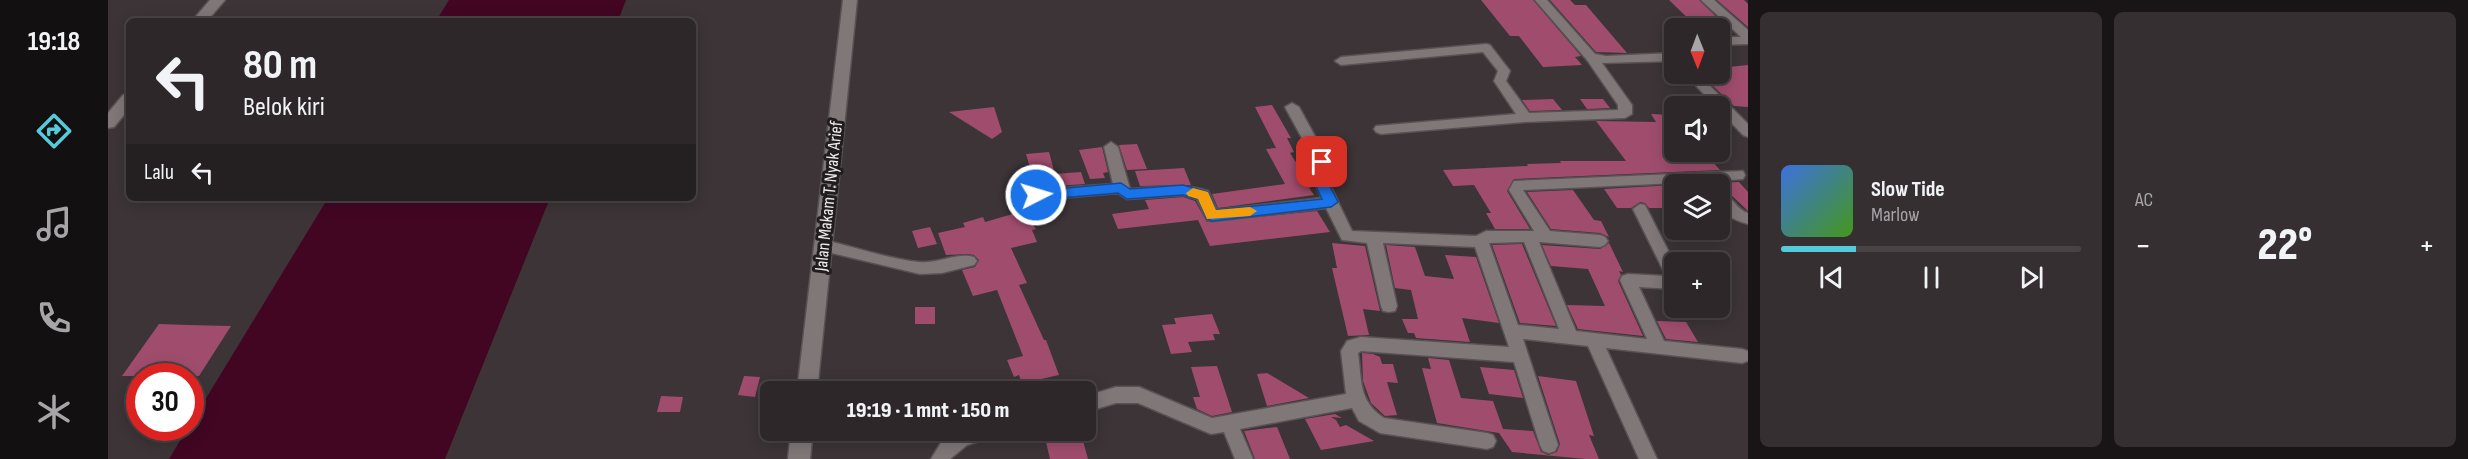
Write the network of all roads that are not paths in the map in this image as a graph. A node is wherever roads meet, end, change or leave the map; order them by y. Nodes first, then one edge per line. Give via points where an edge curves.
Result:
1 (218, 0) edge
2 (850, 0) edge
3 (1541, 0) edge
4 (1707, 0) edge
5 (202, 18) edge
6 (1748, 38) edge
7 (1730, 40) edge
8 (1591, 57) junction
9 (1664, 57) edge
10 (1341, 61) dead end
11 (1701, 84) edge
12 (126, 102) edge
13 (1292, 108) dead end
14 (1525, 118) junction
15 (110, 119) edge
16 (1381, 129) dead end
17 (1748, 132) edge
18 (1111, 147) dead end
19 (1738, 176) dead end
20 (1730, 177) edge
21 (1664, 182) edge
22 (1121, 188) junction
23 (1036, 195) dead end
24 (1331, 202) junction
25 (1730, 208) edge
26 (1640, 209) dead end
27 (1748, 219) edge
28 (1537, 236) junction
29 (1374, 238) junction
30 (1600, 241) dead end
31 (1482, 242) junction
32 (824, 246) junction
33 (1664, 257) edge
34 (969, 261) dead end
35 (1664, 282) edge
36 (1389, 306) dead end
37 (1512, 331) junction
38 (1571, 338) junction
39 (1594, 340) junction
40 (1659, 347) junction
41 (1520, 355) junction
42 (1742, 356) dead end
43 (808, 381) edge
44 (1356, 400) junction
45 (1096, 401) edge
46 (1229, 423) junction
47 (801, 441) edge
48 (956, 441) edge
49 (1486, 441) dead end
50 (1549, 445) dead end
51 (799, 459) edge
52 (940, 459) edge
53 (1244, 459) edge
54 (1648, 459) edge

1 - 5 street
2 - 32 street, Jalan Makam T. Nyak Arief
3 - 8 street
4 - 6 street
6 - 7 street
8 - 9 street
8 - 14 street via 1625,105 1625,114
10 - 14 street via 1486,48 1504,71 1500,81
11 - 17 street
12 - 15 street
13 - 24 street via 1322,162 1318,175
14 - 16 street
18 - 22 street
19 - 20 street
21 - 28 street via 1516,187
22 - 23 street
22 - 24 street via 1127,194 1183,190 1203,195 1212,216
24 - 29 street via 1347,236
25 - 27 street
26 - 33 street
28 - 30 street
28 - 31 street via 1486,237
28 - 38 street
29 - 31 street
29 - 36 street
31 - 37 street
32 - 34 street via 920,268
32 - 43 street, Jalan Makam T. Nyak Arief
35 - 40 street via 1628,280
37 - 38 street
37 - 41 street
38 - 39 street
39 - 40 street
39 - 54 street
40 - 42 street
41 - 44 street via 1353,346 1349,351
41 - 50 street
44 - 46 street
44 - 49 street via 1365,415 1380,425
45 - 46 street via 1139,395 1210,426
46 - 53 street
47 - 51 street
48 - 52 street

